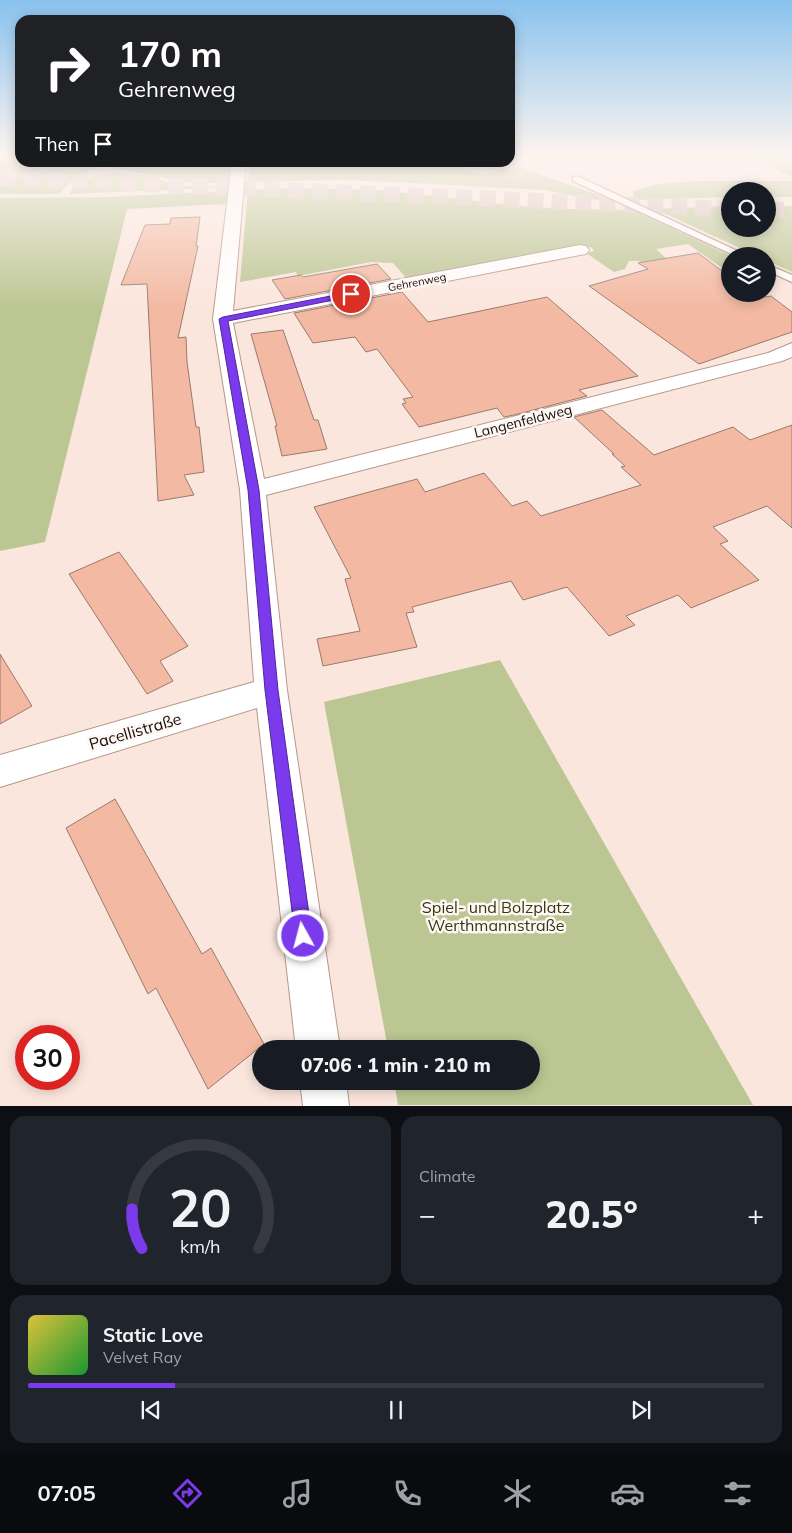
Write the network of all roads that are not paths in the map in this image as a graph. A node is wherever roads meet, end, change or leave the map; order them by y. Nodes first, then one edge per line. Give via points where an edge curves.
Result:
1 (235, 207) edge
2 (637, 207) edge
3 (723, 247) edge
4 (580, 250) dead end
5 (776, 272) edge
6 (792, 279) edge
7 (223, 319) junction
8 (792, 349) edge
9 (253, 490) junction
10 (271, 690) junction
11 (0, 771) edge
12 (317, 1040) edge
13 (323, 1090) edge
14 (326, 1106) edge

1 - 7 street
2 - 3 lane
4 - 7 street, Gehrenweg
5 - 6 lane
7 - 9 street
8 - 9 street, Langenfeldweg via 775,357
9 - 10 street
10 - 11 street, Pacellistraße
10 - 12 street
13 - 14 street

